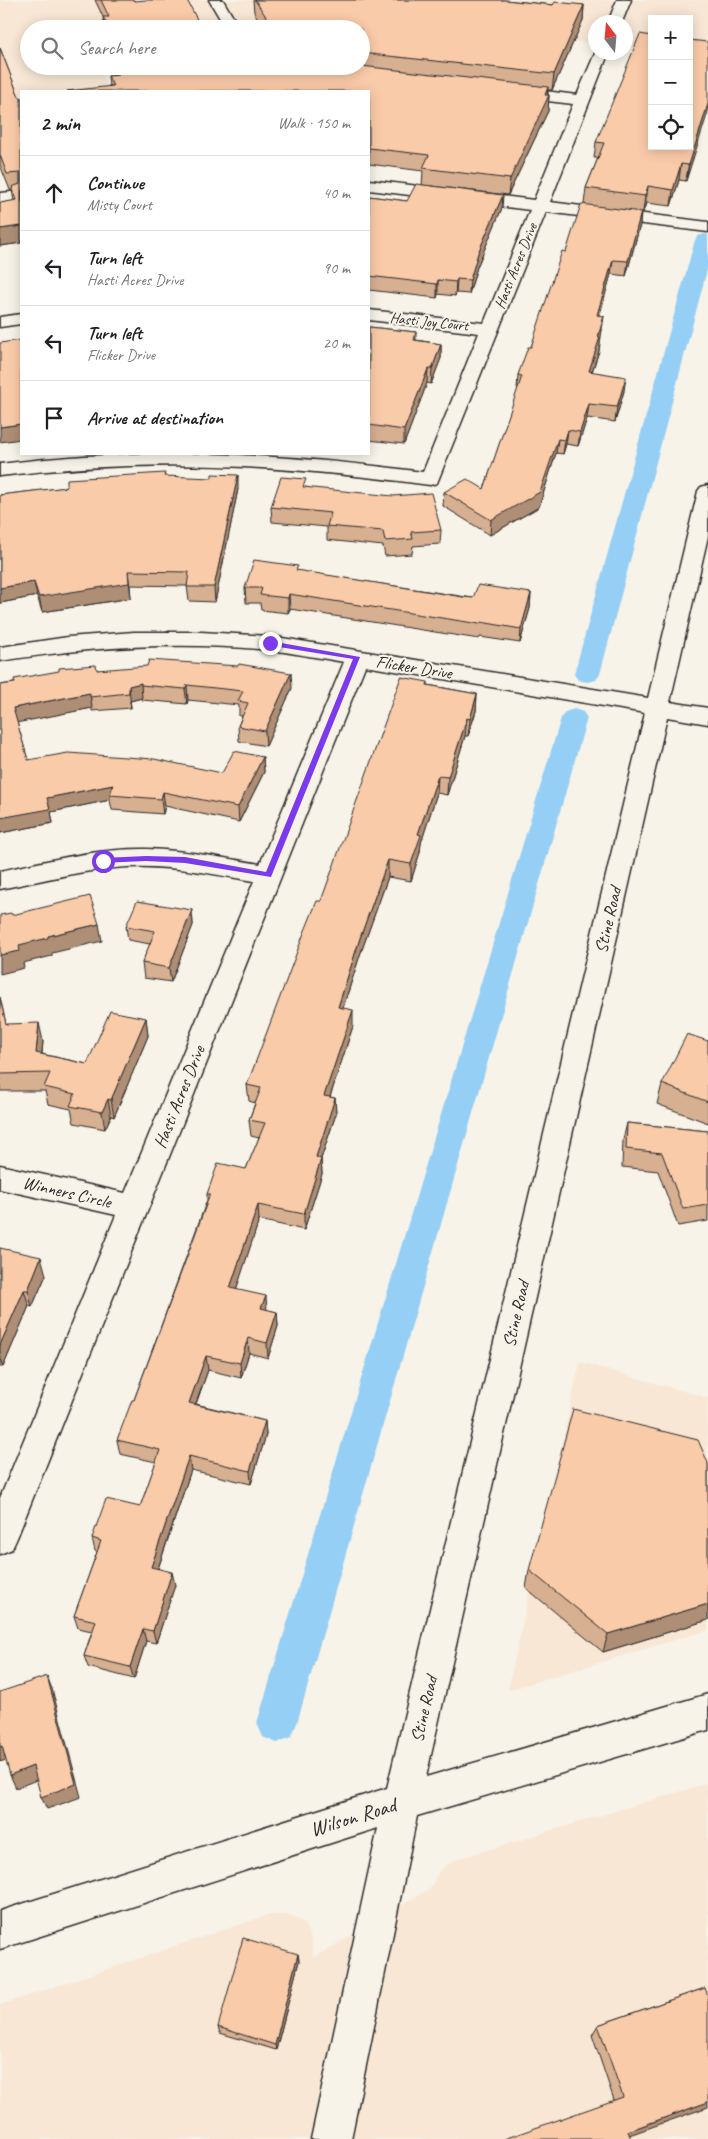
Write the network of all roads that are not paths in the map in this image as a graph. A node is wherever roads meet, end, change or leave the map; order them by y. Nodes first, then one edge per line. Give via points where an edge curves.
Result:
1 (216, 0) edge
2 (624, 0) edge
3 (617, 15) edge
4 (228, 20) edge
5 (599, 60) edge
6 (498, 90) edge
7 (583, 100) junction
8 (370, 185) edge
9 (20, 196) edge
10 (0, 198) edge
11 (540, 206) junction
12 (708, 227) edge
13 (370, 315) edge
14 (20, 319) edge
15 (0, 322) edge
16 (490, 329) junction
17 (0, 470) edge
18 (708, 491) edge
19 (0, 654) edge
20 (357, 657) junction
21 (658, 708) junction
22 (708, 716) edge
23 (269, 875) junction
24 (0, 880) edge
25 (0, 1177) edge
26 (134, 1207) junction
27 (0, 1538) edge
28 (708, 1712) edge
29 (402, 1802) junction
30 (0, 1930) edge
31 (331, 2139) edge

1 - 4 street
2 - 3 street
5 - 7 street, Hasti Acres Drive
6 - 7 street
7 - 11 street, Hasti Acres Drive
8 - 11 street
9 - 10 street
11 - 12 street
11 - 16 street, Hasti Acres Drive
13 - 16 street, Hasti Joy Court
14 - 15 street
16 - 17 street, Hasti Acres Drive via 430,479 331,465 200,457 68,462
18 - 21 street, Stine Road
19 - 20 street, Flicker Drive via 104,640 159,637 270,643
20 - 21 street, Flicker Drive
20 - 23 street, Hasti Acres Drive
21 - 22 street, Flicker Drive
21 - 29 street, Stine Road
23 - 24 street via 185,860 146,858 103,861
23 - 26 street, Hasti Acres Drive
25 - 26 street, Winners Circle
26 - 27 street, Hasti Acres Drive
28 - 29 street, Wilson Road
29 - 30 street, Wilson Road
29 - 31 street, Stine Road

